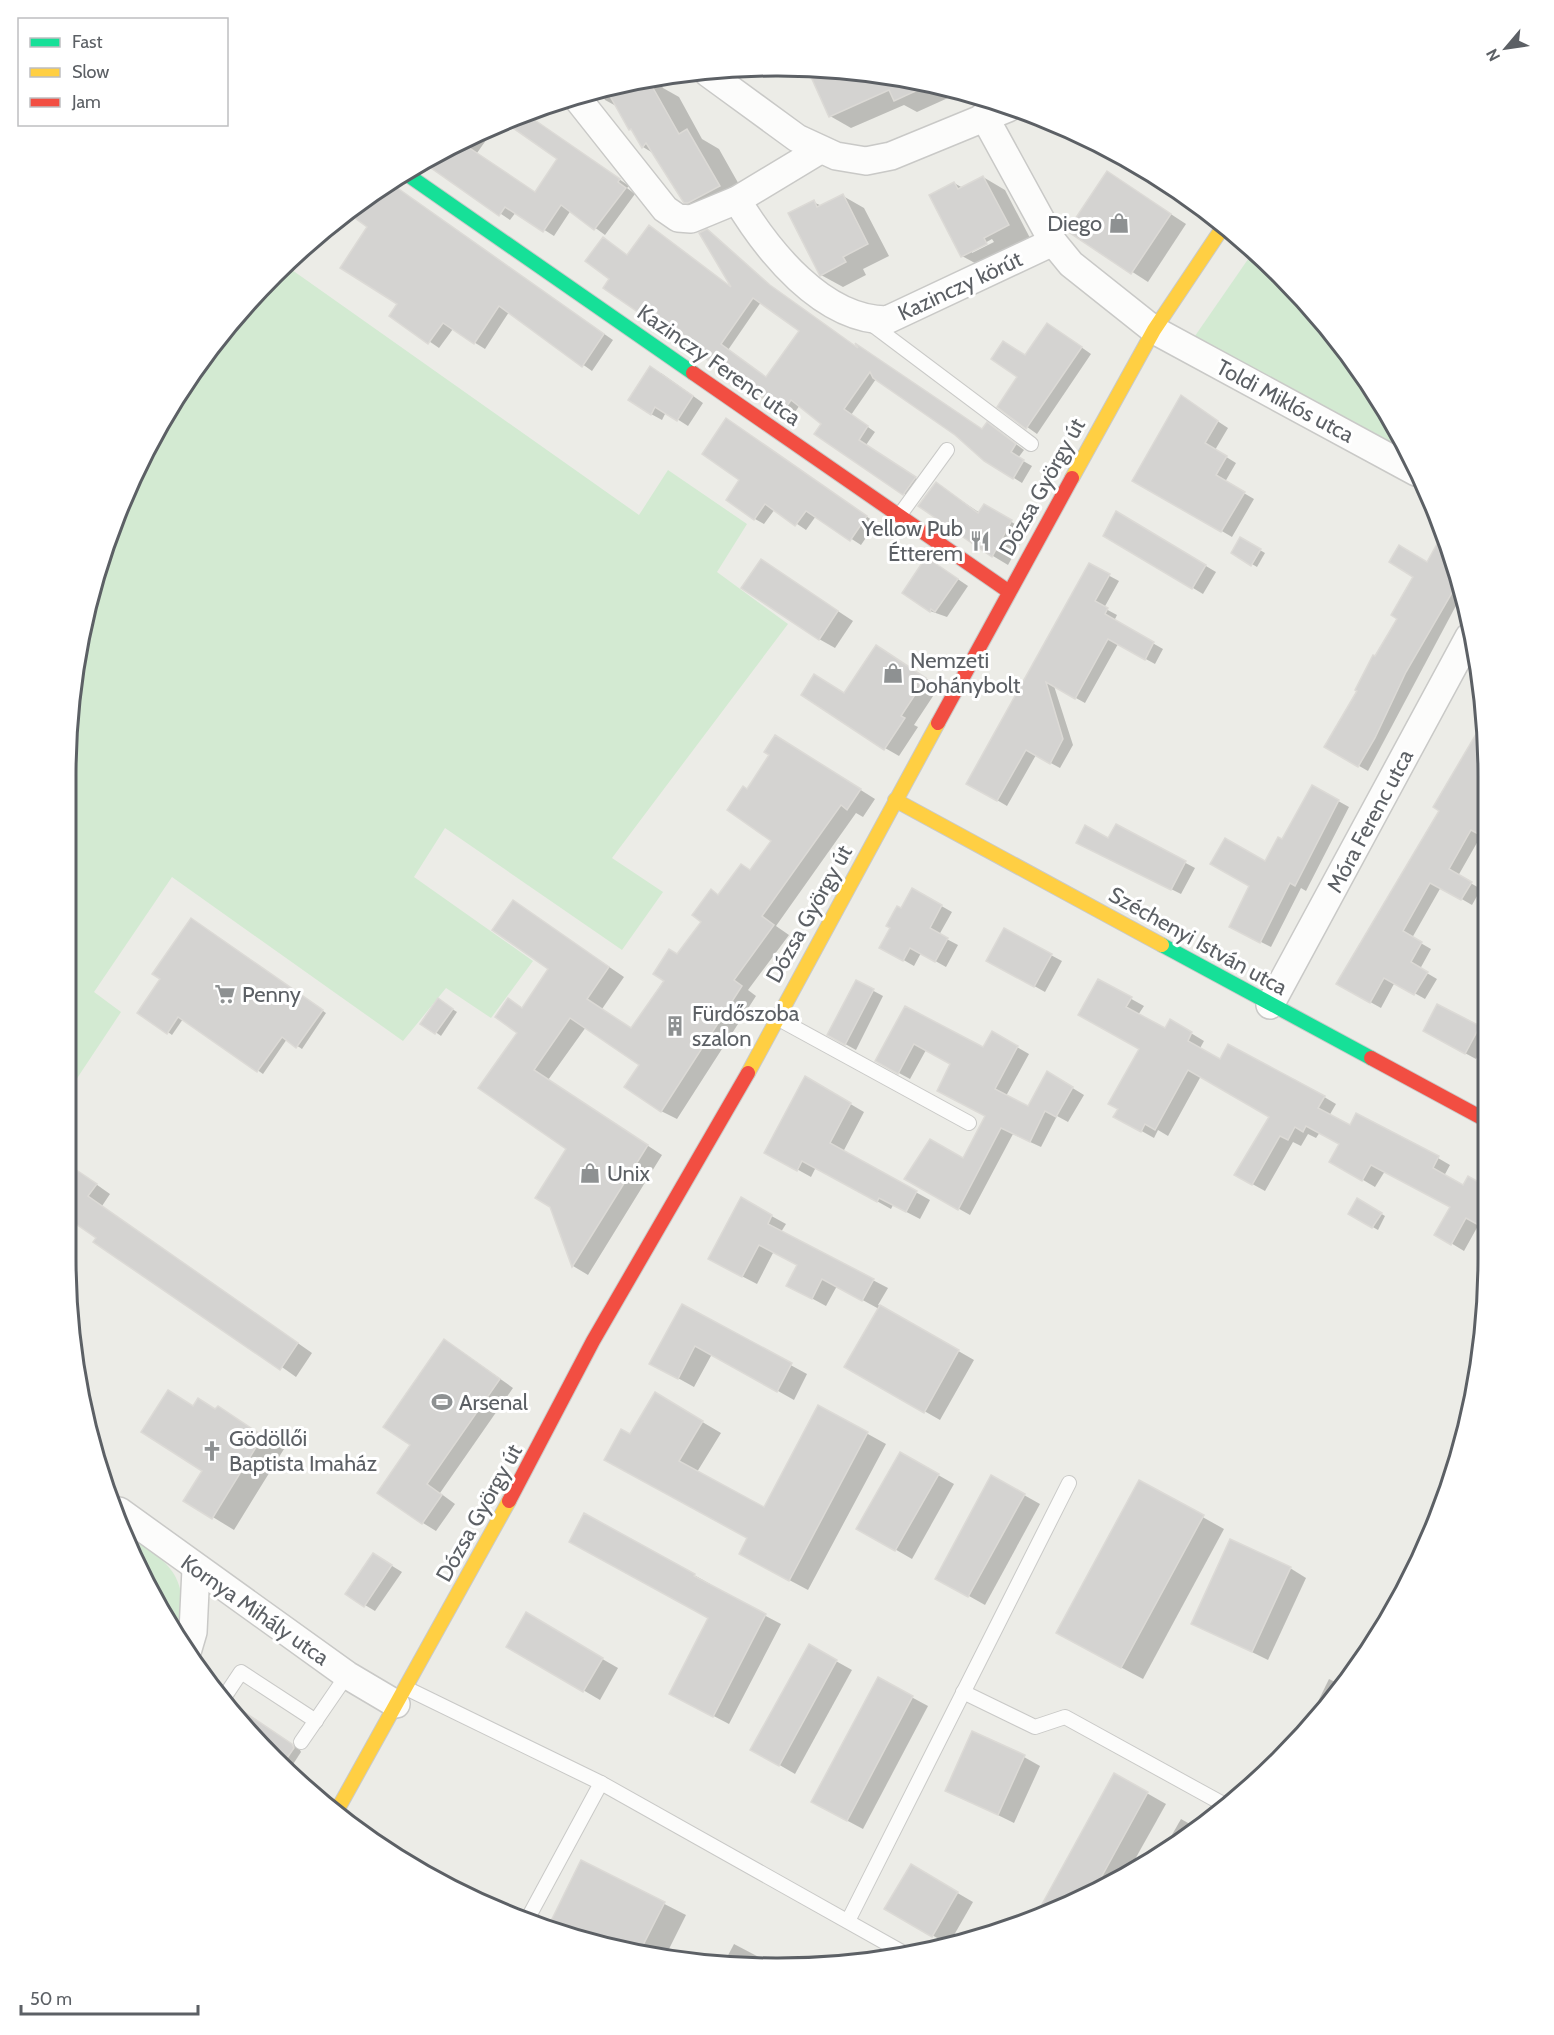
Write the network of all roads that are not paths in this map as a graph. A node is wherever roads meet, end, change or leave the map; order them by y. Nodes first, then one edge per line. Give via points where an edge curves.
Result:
1 (717, 79) edge
2 (582, 104) edge
3 (996, 112) edge
4 (820, 150) junction
5 (413, 179) edge
6 (736, 200) junction
7 (1219, 234) edge
8 (1053, 242) junction
9 (866, 320) junction
10 (1154, 330) junction
11 (1031, 444) dead end
12 (947, 450) dead end
13 (1404, 466) edge
14 (899, 516) junction
15 (1008, 591) junction
16 (1465, 645) edge
17 (895, 800) junction
18 (1270, 1005) junction
19 (777, 1018) junction
20 (1478, 1116) edge
21 (969, 1123) dead end
22 (1069, 1483) dead end
23 (127, 1517) edge
24 (196, 1569) junction
25 (191, 1640) edge
26 (347, 1675) junction
27 (228, 1692) edge
28 (963, 1692) junction
29 (401, 1696) junction
30 (315, 1721) junction
31 (301, 1742) dead end
32 (601, 1783) junction
33 (1218, 1802) edge
34 (340, 1805) edge
35 (531, 1913) edge
36 (848, 1921) junction
37 (895, 1948) edge

1 - 4 street via 797,138
2 - 6 street via 665,209 678,218 691,219
3 - 4 street via 882,158 866,161
3 - 8 street
4 - 6 street
5 - 14 main road, Kazinczy Ferenc utca
6 - 9 street, Kazinczy körút via 776,258 825,298
7 - 10 main road, Dózsa György út
8 - 9 street, Kazinczy körút via 887,320
8 - 10 street via 1071,264
9 - 11 lane
10 - 13 street, Toldi Miklós utca
10 - 15 main road, Dózsa György út
12 - 14 lane
14 - 15 main road, Kazinczy Ferenc utca
15 - 17 main road, Dózsa György út
16 - 18 street, Móra Ferenc utca
17 - 18 main road, Széchenyi István utca
17 - 19 main road, Dózsa György út
18 - 20 main road, Széchenyi István utca
19 - 21 lane
19 - 29 main road, Dózsa György út via 722,1121 593,1341 478,1560
22 - 28 lane
23 - 24 street, Kornya Mihály utca
24 - 25 street
24 - 26 street, Kornya Mihály utca
26 - 29 street, Kornya Mihály utca
26 - 30 lane
27 - 30 lane via 241,1672
28 - 33 lane via 1035,1727 1065,1717
28 - 36 lane
29 - 32 lane
29 - 34 main road, Dózsa György út
30 - 31 lane
32 - 35 lane
32 - 36 lane
36 - 37 lane

